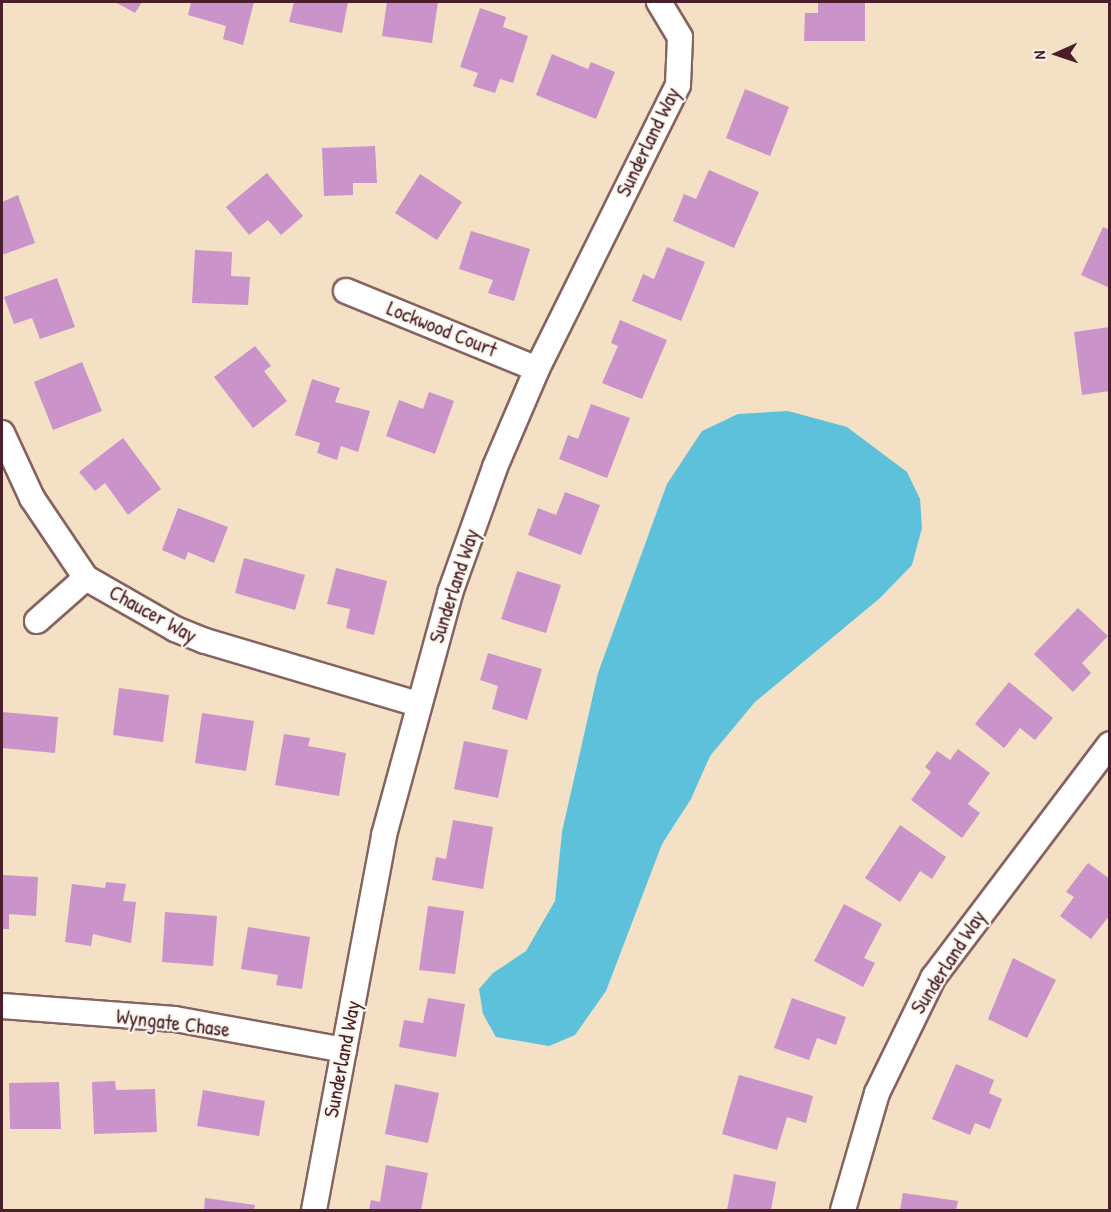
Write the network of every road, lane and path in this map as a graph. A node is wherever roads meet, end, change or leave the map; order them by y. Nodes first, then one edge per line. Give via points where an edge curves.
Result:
1 (659, 2) edge
2 (346, 291) dead end
3 (537, 369) junction
4 (2, 433) edge
5 (86, 578) junction
6 (37, 621) dead end
7 (418, 704) junction
8 (1110, 744) edge
9 (2, 1006) edge
10 (344, 1050) junction
11 (314, 1210) edge
12 (843, 1210) edge

1 - 3 street, Sunderland Way via 680,37 678,85
2 - 3 street, Lockwood Court
3 - 7 street, Sunderland Way via 463,555
4 - 5 street, Chaucer Way via 32,498
5 - 6 street
5 - 7 street, Chaucer Way via 175,629 205,641
7 - 10 street, Sunderland Way via 384,835
8 - 12 street, Sunderland Way via 933,978 877,1093
9 - 10 street, Wyngate Chase via 175,1019
10 - 11 street, Sunderland Way

